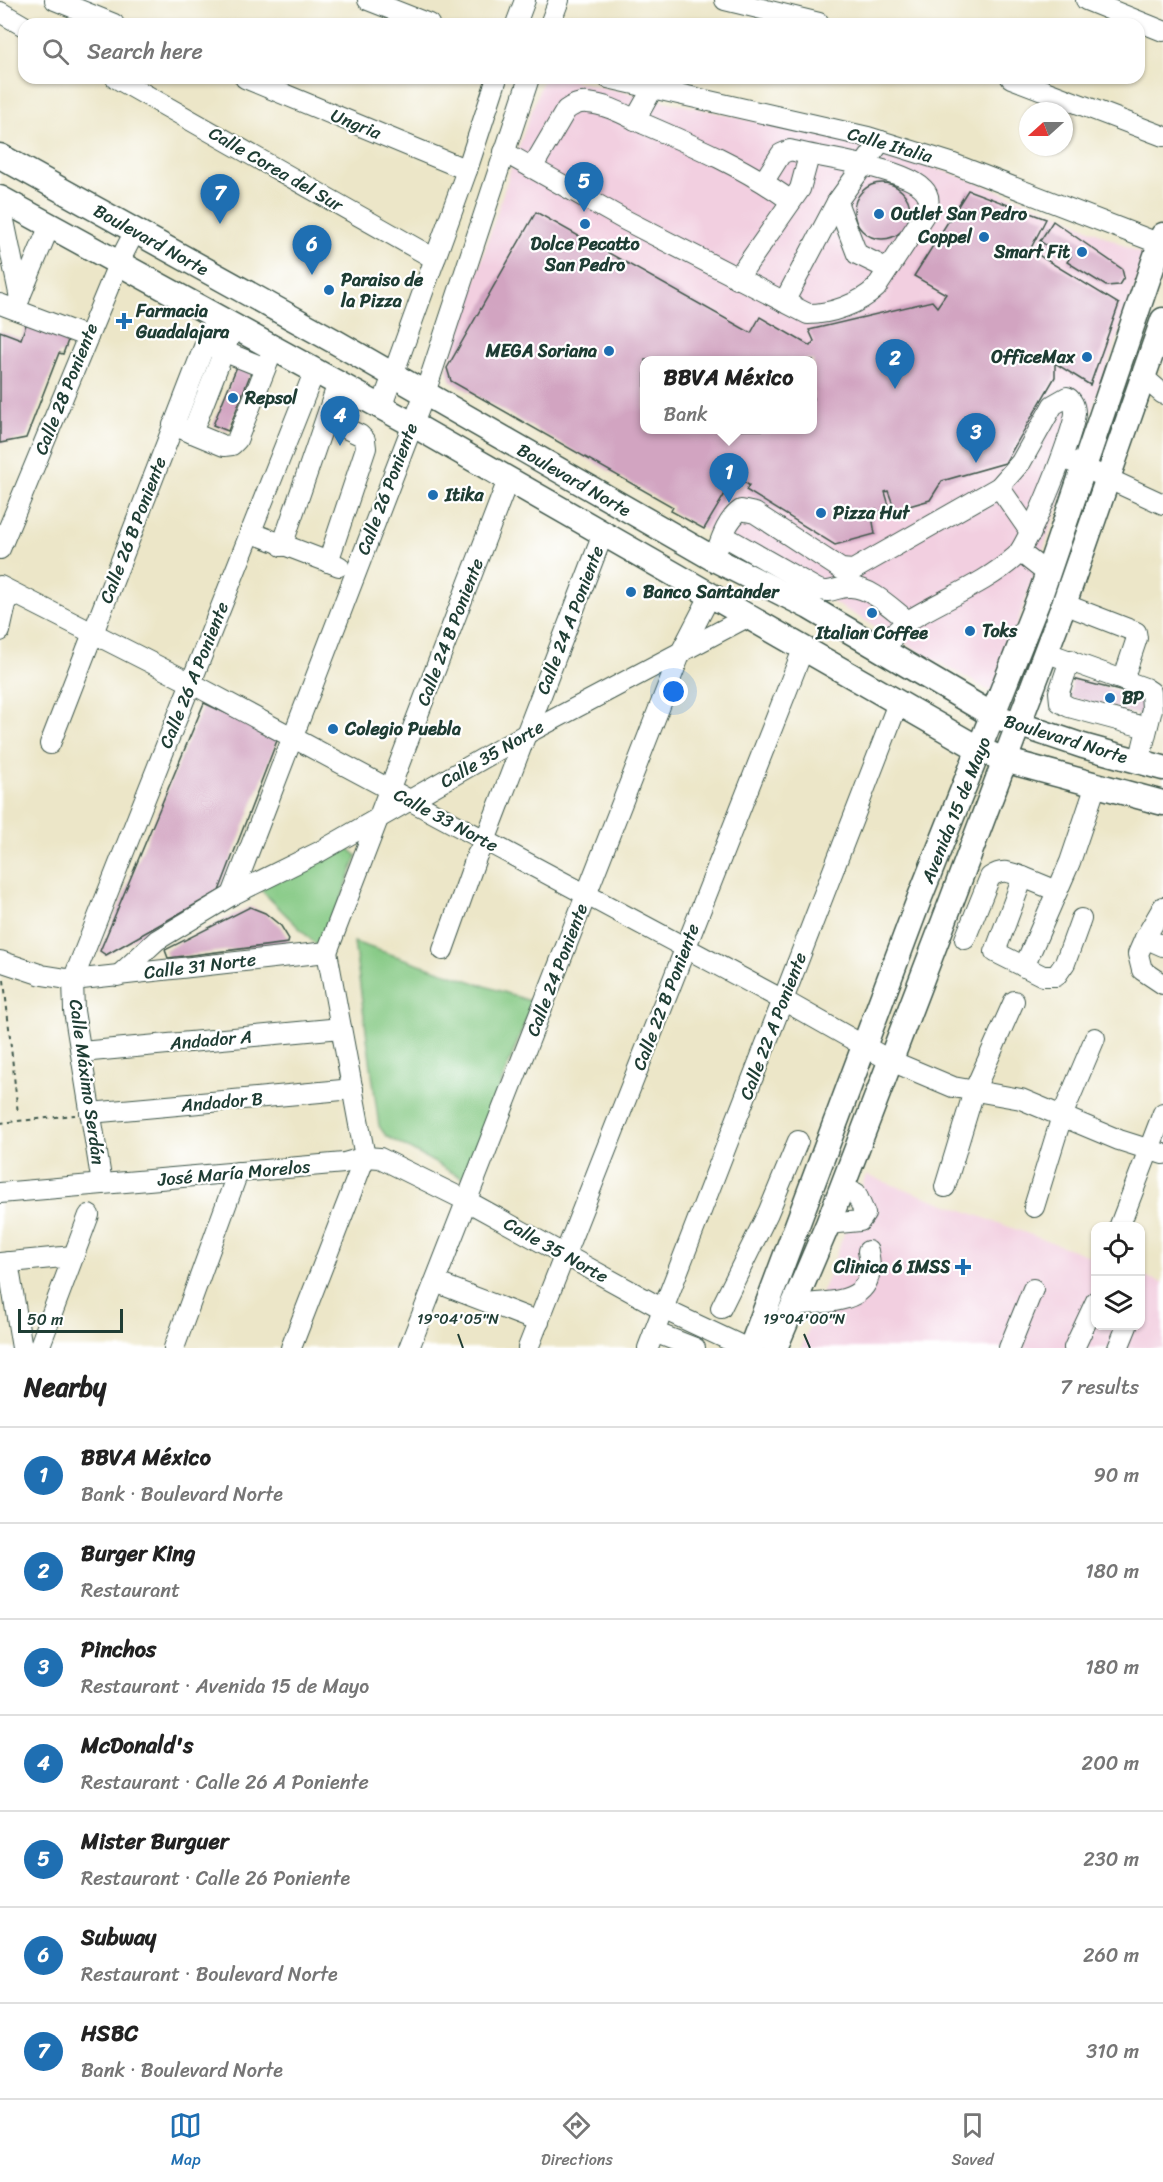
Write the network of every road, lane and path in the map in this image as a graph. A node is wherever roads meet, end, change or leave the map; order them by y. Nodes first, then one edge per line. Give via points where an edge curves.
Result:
1 (55, 0) edge
2 (368, 0) edge
3 (525, 0) edge
4 (559, 0) edge
5 (725, 0) edge
6 (1086, 0) edge
7 (0, 12) edge
8 (99, 18) edge
9 (414, 18) edge
10 (518, 18) edge
11 (552, 18) edge
12 (799, 18) edge
13 (1131, 18) edge
14 (18, 22) edge
15 (1145, 24) edge
16 (1163, 31) edge
17 (127, 84) edge
18 (259, 84) edge
19 (495, 84) edge
20 (527, 84) edge
21 (634, 84) edge
22 (1027, 84) edge
23 (652, 88) junction
24 (635, 120) junction
25 (480, 125) junction
26 (1163, 136) edge
27 (881, 141) junction
28 (507, 143) junction
29 (0, 156) edge
30 (809, 156) junction
31 (863, 166) junction
32 (532, 168) junction
33 (467, 170) junction
34 (764, 181) junction
35 (0, 199) edge
36 (791, 201) junction
37 (837, 202) junction
38 (50, 225) junction
39 (135, 231) junction
40 (1162, 241) edge
41 (435, 259) junction
42 (118, 262) junction
43 (888, 269) junction
44 (737, 279) junction
45 (784, 302) junction
46 (12, 304) edge
47 (225, 320) junction
48 (1162, 331) edge
49 (88, 337) junction
50 (205, 344) junction
51 (224, 352) junction
52 (270, 358) junction
53 (315, 370) junction
54 (393, 375) junction
55 (1142, 376) junction
56 (338, 383) junction
57 (425, 393) junction
58 (1163, 394) edge
59 (381, 408) junction
60 (326, 419) junction
61 (412, 424) junction
62 (173, 425) junction
63 (192, 433) junction
64 (1061, 458) junction
65 (362, 464) junction
66 (1083, 467) junction
67 (392, 474) junction
68 (1109, 478) junction
69 (508, 480) junction
70 (999, 487) junction
71 (1163, 504) edge
72 (250, 532) junction
73 (1031, 533) junction
74 (603, 534) junction
75 (724, 536) junction
76 (282, 546) junction
77 (0, 549) edge
78 (1020, 552) junction
79 (714, 559) junction
80 (328, 562) junction
81 (355, 572) junction
82 (1048, 574) junction
83 (853, 578) junction
84 (6, 590) edge
85 (711, 594) junction
86 (1064, 604) junction
87 (749, 616) junction
88 (908, 621) junction
89 (0, 631) edge
90 (93, 633) junction
91 (804, 647) junction
92 (681, 652) junction
93 (1045, 652) junction
94 (886, 653) junction
95 (1070, 660) junction
96 (1123, 680) junction
97 (191, 683) junction
98 (898, 703) junction
99 (994, 716) junction
100 (1017, 726) junction
101 (1147, 728) junction
102 (526, 734) junction
103 (292, 737) junction
104 (50, 744) dead end
105 (981, 750) junction
106 (1004, 760) junction
107 (1139, 762) junction
108 (1163, 768) edge
109 (1096, 785) junction
110 (389, 790) junction
111 (410, 801) junction
112 (1163, 803) edge
113 (379, 818) junction
114 (485, 841) junction
115 (1023, 877) junction
116 (1057, 891) junction
117 (232, 895) junction
118 (586, 895) junction
119 (1163, 907) edge
120 (1081, 919) dead end
121 (941, 929) junction
122 (965, 939) junction
123 (1154, 942) edge
124 (685, 949) junction
125 (443, 950) dead end
126 (327, 952) junction
127 (995, 952) junction
128 (1, 962) edge
129 (1024, 967) junction
130 (118, 976) junction
131 (73, 980) junction
132 (1163, 984) edge
133 (783, 1000) junction
134 (1014, 1001) dead end
135 (341, 1028) junction
136 (1095, 1038) dead end
137 (864, 1045) junction
138 (81, 1052) junction
139 (889, 1060) junction
140 (353, 1089) junction
141 (974, 1091) junction
142 (90, 1113) junction
143 (1163, 1113) edge
144 (18, 1114) dead end
145 (1062, 1116) junction
146 (0, 1123) edge
147 (798, 1141) dead end
148 (1155, 1151) edge
149 (365, 1157) junction
150 (238, 1172) junction
151 (102, 1185) junction
152 (945, 1187) dead end
153 (0, 1193) edge
154 (856, 1193) dead end
155 (467, 1201) junction
156 (1034, 1207) dead end
157 (768, 1213) junction
158 (88, 1215) dead end
159 (1121, 1222) edge
160 (828, 1224) junction
161 (797, 1226) junction
162 (868, 1251) dead end
163 (565, 1254) junction
164 (73, 1256) junction
165 (4, 1263) edge
166 (435, 1282) junction
167 (1033, 1289) dead end
168 (792, 1305) junction
169 (721, 1308) dead end
170 (663, 1309) junction
171 (1091, 1309) edge
172 (539, 1322) junction
173 (691, 1322) junction
174 (1125, 1330) edge
175 (651, 1340) edge
176 (686, 1346) edge
177 (744, 1347) edge
178 (22, 1348) edge
179 (39, 1348) edge
180 (174, 1348) edge
181 (291, 1348) edge
182 (409, 1348) edge
183 (528, 1348) edge
184 (775, 1348) edge
185 (1009, 1348) edge
186 (1074, 1348) edge
187 (1118, 1348) edge

1 - 8 street
2 - 9 street
3 - 10 street
4 - 11 street
5 - 12 street
6 - 13 street
7 - 14 street
15 - 16 street
17 - 41 street, Calle Corea del Sur
18 - 33 street, Ungria
19 - 25 street, Calle 26 Poniente
20 - 28 street, Calle 26 Poniente
21 - 23 street, Calle Italia
22 - 26 street
23 - 24 street
23 - 27 street, Calle Italia
24 - 32 street via 588,103 575,104 566,110
24 - 34 street
25 - 28 street
25 - 33 street, Calle 26 Poniente
27 - 31 street
27 - 40 street, Calle Italia
28 - 32 street
28 - 57 street, Calle 26 Poniente
29 - 39 main road, Boulevard Norte
30 - 31 street
30 - 34 street via 790,150 783,152
30 - 36 street via 800,189
31 - 37 street
31 - 43 street via 890,171 928,195 926,212
32 - 44 street
33 - 41 street, Calle 26 Poniente
34 - 36 street
35 - 38 main road, Boulevard Norte
35 - 46 street
36 - 44 street
37 - 43 street via 857,254
37 - 45 street
38 - 42 main road, Boulevard Norte
38 - 46 street
39 - 42 street, Calle 28 Poniente
39 - 54 main road, Boulevard Norte
40 - 66 main road, Avenida 15 de Mayo
41 - 54 street, Calle 26 Poniente
42 - 47 main road, Boulevard Norte
42 - 49 street, Calle 28 Poniente
43 - 45 street via 865,298 823,314 808,314
44 - 45 street
46 - 49 street
47 - 50 street, Calle 26 B Poniente
47 - 51 street
47 - 52 main road, Boulevard Norte
48 - 55 main road, Avenida 15 de Mayo
49 - 77 street, Calle 28 Poniente
50 - 51 street
50 - 62 street, Calle 26 B Poniente
51 - 52 street
51 - 63 street
52 - 53 main road, Boulevard Norte
52 - 63 street via 232,445 224,446
53 - 56 main road, Boulevard Norte
53 - 72 street, Calle 26 A Poniente
54 - 57 main road, Boulevard Norte
54 - 59 street, Calle 26 Poniente
55 - 58 street
55 - 68 main road, Avenida 15 de Mayo
56 - 59 main road, Boulevard Norte
56 - 60 street
57 - 61 street, Calle 26 Poniente
57 - 79 main road, Boulevard Norte
59 - 61 main road, Boulevard Norte
60 - 65 street via 365,440
60 - 76 street
61 - 67 street, Calle 26 Poniente
61 - 69 main road, Boulevard Norte
62 - 63 street
62 - 90 street, Calle 26 B Poniente
64 - 66 street
64 - 70 street via 1075,414 1067,397 1053,405 1021,462
64 - 73 street
65 - 67 street
65 - 80 street
66 - 68 street
66 - 82 main road, Avenida 15 de Mayo
67 - 81 street, Calle 26 Poniente
68 - 71 street
68 - 86 main road, Avenida 15 de Mayo
69 - 74 main road, Boulevard Norte
69 - 110 street, Calle 24 B Poniente
70 - 73 street
70 - 83 street
72 - 76 street
72 - 97 street, Calle 26 A Poniente
73 - 78 street
74 - 85 main road, Boulevard Norte
74 - 102 street, Calle 24 A Poniente
75 - 79 street
75 - 83 street via 817,590 830,593
75 - 83 street via 736,514 747,510
76 - 80 street
78 - 82 street
78 - 88 street via 989,576
79 - 94 main road, Boulevard Norte via 809,607
80 - 81 street
81 - 103 street, Calle 26 Poniente
82 - 99 main road, Avenida 15 de Mayo
83 - 88 street
84 - 89 street
84 - 90 street, Calle 33 Norte
85 - 87 main road, Boulevard Norte
85 - 92 street, Calle 24 Poniente
86 - 93 main road, Avenida 15 de Mayo
86 - 96 street via 1136,632
87 - 91 main road, Boulevard Norte
87 - 92 street, Calle 35 Norte
88 - 94 street via 894,633
90 - 97 street, Calle 33 Norte
90 - 104 street, Calle 26 B Poniente
91 - 98 main road, Boulevard Norte
91 - 124 street, Calle 22 B Poniente
92 - 102 street, Calle 35 Norte
92 - 118 street, Calle 24 Poniente
93 - 95 street
93 - 100 main road, Avenida 15 de Mayo
94 - 99 main road, Boulevard Norte
95 - 96 street
95 - 101 street via 1059,692 1060,702
96 - 101 street via 1151,692
97 - 103 street, Calle 33 Norte
97 - 131 street, Calle 26 A Poniente
98 - 105 main road, Boulevard Norte
98 - 133 street, Calle 22 A Poniente
99 - 100 main road, Boulevard Norte
99 - 105 main road, Avenida 15 de Mayo
100 - 106 main road, Avenida 15 de Mayo
100 - 107 main road, Boulevard Norte
101 - 107 street
102 - 111 street, Calle 35 Norte
102 - 114 street, Calle 24 A Poniente
103 - 110 street, Calle 33 Norte
103 - 117 street, Calle 26 Poniente
105 - 106 main road, Boulevard Norte
105 - 137 main road, Avenida 15 de Mayo
106 - 109 main road, Boulevard Norte
106 - 121 main road, Avenida 15 de Mayo
107 - 108 main road, Boulevard Norte
109 - 112 main road, Boulevard Norte
109 - 116 street
110 - 111 street, Calle 33 Norte
110 - 113 street, Calle 24 B Poniente
111 - 113 street, Calle 35 Norte
111 - 114 street, Calle 33 Norte
113 - 117 street, Calle 35 Norte
113 - 126 street, Calle 24 B Poniente
114 - 118 street, Calle 33 Norte
114 - 125 street, Calle 24 A Poniente
115 - 116 street
115 - 122 street via 999,871 990,877
115 - 127 street
116 - 129 street
117 - 130 street, Calle 35 Norte via 157,940
118 - 124 street, Calle 33 Norte
118 - 155 street, Calle 24 Poniente
119 - 123 street
120 - 129 street via 1065,963 1056,976 1043,976
121 - 122 street
121 - 139 main road, Avenida 15 de Mayo
122 - 127 street
123 - 132 street via 1138,954 1142,970
124 - 133 street, Calle 33 Norte
124 - 163 street, Calle 22 B Poniente
126 - 130 street, Calle 31 Norte
126 - 135 street
127 - 129 street
128 - 131 street
128 - 144 path
130 - 131 street, Calle 31 Norte
131 - 138 street, Calle Máximo Serdán
133 - 137 street, Calle 33 Norte
133 - 170 street, Calle 22 A Poniente
134 - 141 street
135 - 138 street, Andador A
135 - 140 street
136 - 145 street
137 - 139 street, Calle 33 Norte
137 - 161 main road, Avenida 15 de Mayo
138 - 142 street, Calle Máximo Serdán
139 - 141 street, Calle 33 Norte via 934,1081
139 - 160 main road, Avenida 15 de Mayo
140 - 142 street, Andador B
140 - 149 street
141 - 145 street, Calle 33 Norte via 1021,1100
141 - 152 street
142 - 146 path
142 - 151 street, Calle Máximo Serdán
143 - 148 street
145 - 148 street, Calle 33 Norte
145 - 156 street
147 - 157 street
148 - 159 street
149 - 150 street, José María Morelos via 344,1163
149 - 155 street, Calle 35 Norte via 389,1162
149 - 181 street
150 - 151 street, José María Morelos
150 - 180 street
151 - 153 street, José María Morelos
154 - 160 street via 865,1214 860,1221
155 - 163 street, Calle 35 Norte
155 - 166 street, Calle 24 Poniente
157 - 161 street
157 - 169 street
158 - 164 street
160 - 168 main road, Avenida 15 de Mayo
161 - 177 main road, Avenida 15 de Mayo
162 - 168 street via 871,1265 866,1285 854,1297
163 - 170 street, Calle 35 Norte
163 - 172 street, Calle 22 B Poniente
164 - 165 street
164 - 179 street
165 - 178 street
166 - 172 street
166 - 182 street, Calle 24 Poniente
167 - 185 street
168 - 184 main road, Avenida 15 de Mayo
170 - 173 street, Calle 35 Norte
170 - 175 street, Calle 22 A Poniente
171 - 186 street
172 - 183 street, Calle 22 B Poniente
173 - 176 street
173 - 177 street, Calle 35 Norte
174 - 187 street
175 - 176 street

